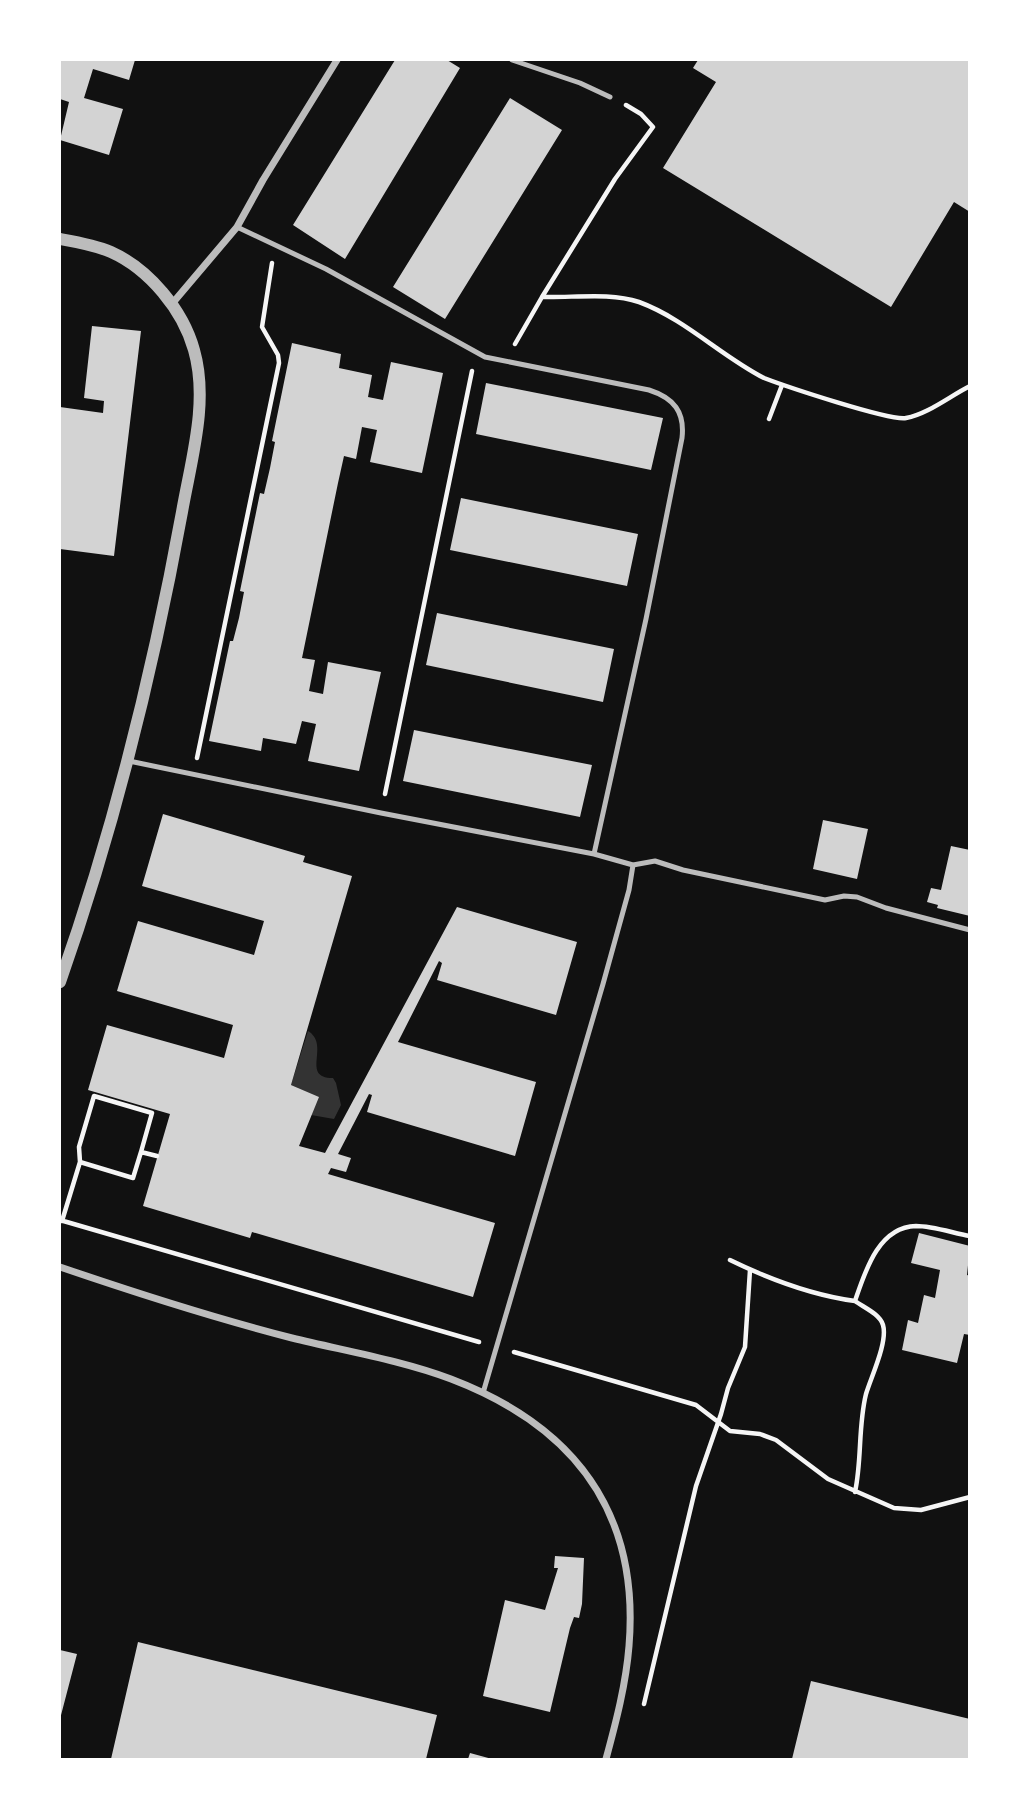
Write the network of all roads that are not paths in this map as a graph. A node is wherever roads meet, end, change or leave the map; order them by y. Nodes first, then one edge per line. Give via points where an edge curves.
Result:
1 (337, 60) edge
2 (512, 60) edge
3 (610, 97) road end
4 (237, 227) junction
5 (60, 239) edge
6 (171, 304) junction
7 (128, 761) junction
8 (594, 854) junction
9 (633, 865) junction
10 (970, 930) edge
11 (60, 982) edge
12 (60, 1267) edge
13 (483, 1393) junction
14 (606, 1759) edge

1 - 4 street
2 - 3 lane
4 - 6 street
4 - 8 lane via 344,279 477,353 649,390 678,408 681,438
5 - 6 street via 119,256 141,271
6 - 7 street via 195,355 198,416 172,568
7 - 8 lane
7 - 11 street
8 - 9 lane
9 - 10 lane via 655,861 825,900 857,897
9 - 13 lane via 603,984
12 - 13 street via 261,1329 420,1369
13 - 14 street via 519,1413 575,1460 606,1504 622,1545 630,1596 629,1646

